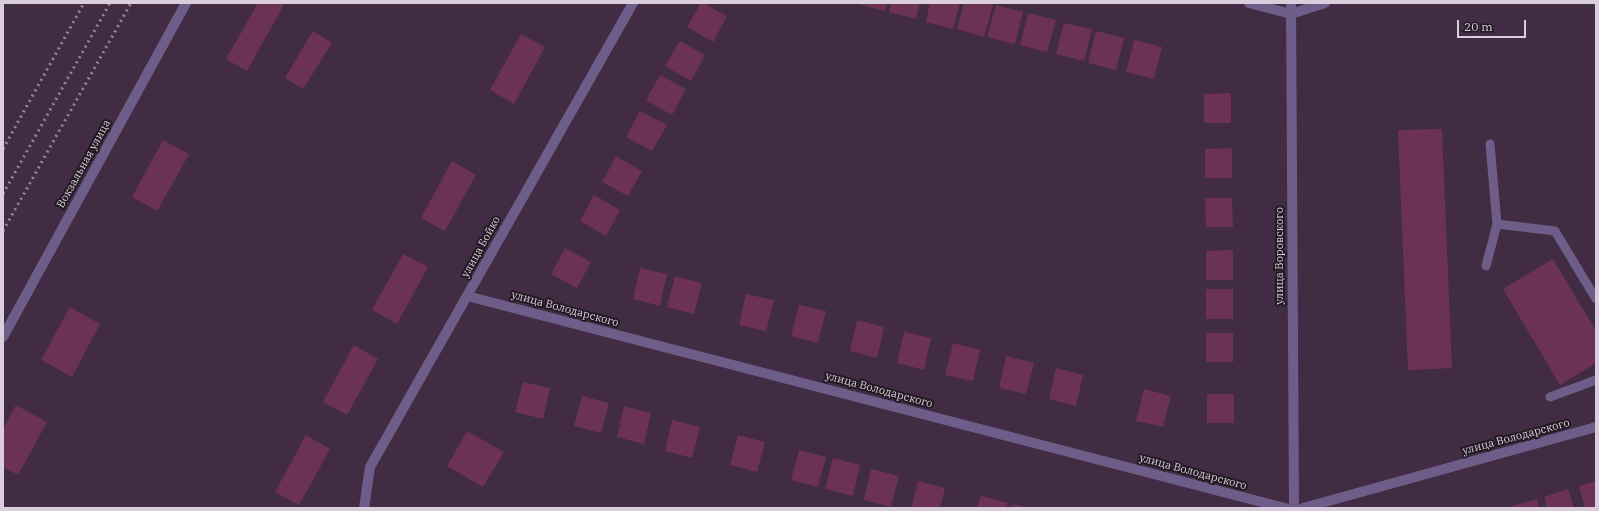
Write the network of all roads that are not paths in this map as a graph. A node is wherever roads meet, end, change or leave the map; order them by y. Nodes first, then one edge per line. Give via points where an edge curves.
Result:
1 (186, 3) edge
2 (632, 3) edge
3 (1249, 3) edge
4 (1291, 3) edge
5 (1325, 3) edge
6 (1291, 14) junction
7 (1490, 144) dead end
8 (1497, 224) junction
9 (1486, 266) dead end
10 (467, 296) junction
11 (1596, 299) edge
12 (3, 337) edge
13 (1596, 380) edge
14 (1550, 398) dead end
15 (1596, 427) edge
16 (364, 508) edge
17 (1285, 508) edge
18 (1294, 508) edge
19 (1303, 508) edge

1 - 12 street, Вокзальная улица
2 - 10 street, улица Бойко
3 - 6 street
4 - 6 street, улица Воровского
5 - 6 street
6 - 18 street, улица Воровского
7 - 8 lane
8 - 9 lane
8 - 11 lane via 1556,231
10 - 16 street, улица Бойко via 370,467
10 - 17 street, улица Володарского
13 - 14 lane
15 - 19 street, улица Володарского

